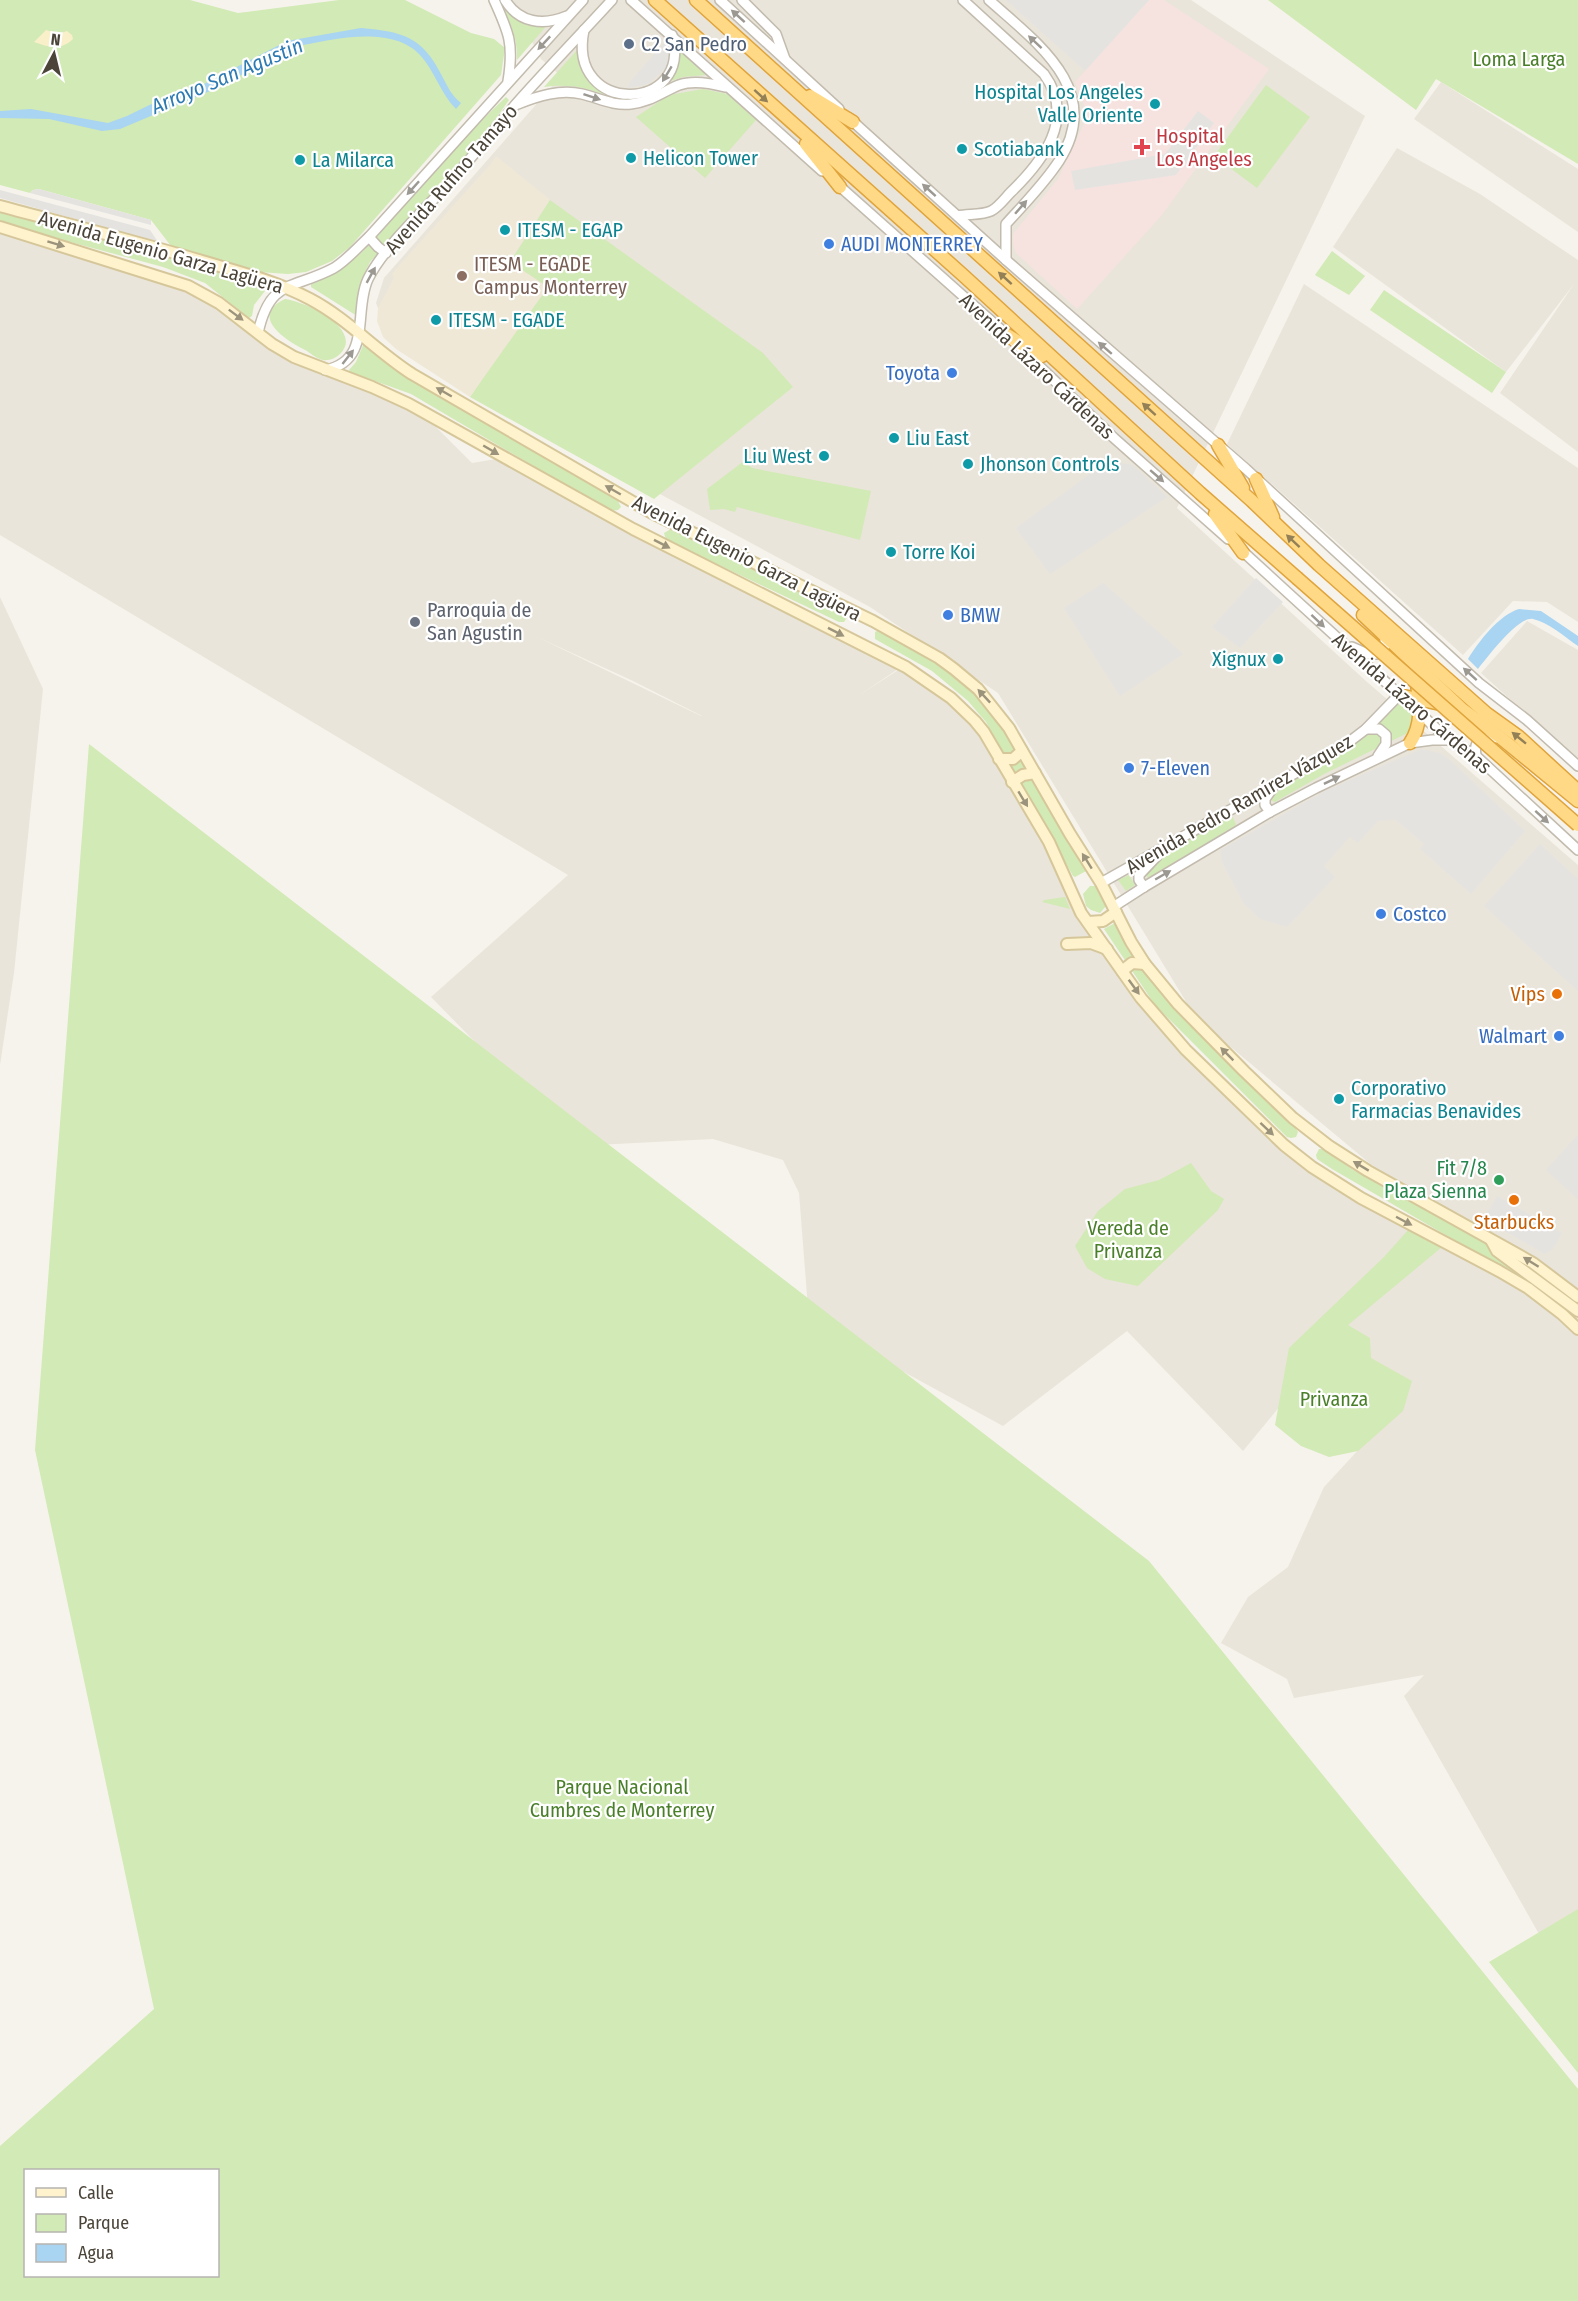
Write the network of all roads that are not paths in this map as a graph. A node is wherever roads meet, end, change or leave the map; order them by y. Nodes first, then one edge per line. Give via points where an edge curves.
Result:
1 (494, 0) edge
2 (505, 0) edge
3 (583, 0) edge
4 (612, 0) edge
5 (632, 0) edge
6 (655, 0) edge
7 (696, 0) edge
8 (720, 0) edge
9 (742, 0) edge
10 (963, 0) edge
11 (989, 0) edge
12 (569, 15) junction
13 (584, 30) junction
14 (672, 35) junction
15 (785, 59) junction
16 (507, 82) junction
17 (786, 82) junction
18 (727, 87) junction
19 (515, 106) junction
20 (784, 117) junction
21 (853, 122) junction
22 (840, 187) junction
23 (0, 206) edge
24 (991, 211) junction
25 (958, 216) junction
26 (1006, 224) junction
27 (0, 227) edge
28 (369, 237) junction
29 (386, 253) junction
30 (1006, 260) junction
31 (287, 288) junction
32 (359, 332) junction
33 (258, 333) junction
34 (1007, 335) junction
35 (1062, 368) junction
36 (325, 370) junction
37 (1218, 445) junction
38 (1256, 479) junction
39 (1200, 493) junction
40 (1252, 501) junction
41 (1277, 526) junction
42 (1244, 553) junction
43 (1319, 565) junction
44 (1385, 636) junction
45 (1337, 639) junction
46 (1413, 664) junction
47 (1440, 688) junction
48 (1418, 693) junction
49 (1399, 695) junction
50 (1462, 709) junction
51 (1420, 713) junction
52 (1366, 729) junction
53 (1501, 738) junction
54 (1449, 740) junction
55 (1410, 743) junction
56 (1022, 751) junction
57 (1476, 756) junction
58 (1376, 758) junction
59 (999, 759) junction
60 (1578, 766) edge
61 (1035, 773) junction
62 (1012, 782) junction
63 (1276, 786) junction
64 (1578, 791) edge
65 (1578, 801) edge
66 (1270, 812) junction
67 (1578, 825) edge
68 (1167, 846) junction
69 (1578, 850) edge
70 (1101, 883) junction
71 (1144, 887) junction
72 (1115, 909) junction
73 (1088, 922) junction
74 (1067, 944) dead end
75 (1107, 949) junction
76 (1145, 964) junction
77 (1122, 971) junction
78 (1490, 1239) junction
79 (1578, 1297) edge
80 (1578, 1311) edge
81 (1578, 1329) edge

1 - 16 street via 510,39
2 - 12 street via 517,14 531,21 551,22
3 - 12 street, Avenida Rufino Tamayo
4 - 13 street, Avenida Rufino Tamayo
5 - 14 street, Avenida Lázaro Cárdenas
6 -> 20 highway, Avenida Lázaro Cárdenas
7 - 17 highway, Avenida Lázaro Cárdenas
15 -> 8 street
9 - 15 street via 776,34
10 - 24 street via 1038,67 1050,82 1056,99 1056,124 1047,149 1025,179
26 -> 11 street via 1062,157 1071,137 1074,114 1067,81 1051,57
12 -> 16 street, Avenida Rufino Tamayo
14 -> 13 street via 675,55 667,78 645,93 624,95 605,89 592,77 583,59
13 - 19 street, Avenida Rufino Tamayo
14 - 18 street, Avenida Lázaro Cárdenas
15 - 21 street
16 -> 28 street, Avenida Rufino Tamayo
17 - 21 highway
40 -> 17 highway, Avenida Lázaro Cárdenas
19 -> 18 street via 559,93 629,104 686,83
18 - 22 street, Avenida Lázaro Cárdenas
19 - 29 street, Avenida Rufino Tamayo
20 - 22 highway
20 - 35 highway, Avenida Lázaro Cárdenas
25 -> 21 street
22 - 34 street, Avenida Lázaro Cárdenas
23 - 31 main road, Avenida Eugenio Garza Lagüera
24 - 25 street
24 - 26 street
25 - 30 street
26 - 30 street
27 -> 33 main road, Avenida Eugenio Garza Lagüera via 188,286 219,303
28 - 29 street
28 - 31 street, Avenida Rufino Tamayo via 335,267
32 -> 29 street, Avenida Rufino Tamayo via 367,281
37 -> 30 street
31 - 32 main road, Avenida Eugenio Garza Lagüera via 329,310
31 - 33 street, Avenida Rufino Tamayo via 268,302
36 -> 32 street, Avenida Rufino Tamayo via 348,360
56 -> 32 main road, Avenida Eugenio Garza Lagüera via 990,702 939,658 873,621 652,513 412,374
33 - 36 main road, Avenida Eugenio Garza Lagüera via 294,357
34 - 35 highway
34 -> 42 street, Avenida Lázaro Cárdenas via 1114,438
35 - 39 highway, Avenida Lázaro Cárdenas
36 -> 59 main road, Avenida Eugenio Garza Lagüera via 410,404 622,524 912,671 967,713 984,732
37 - 38 street
37 - 40 highway
38 - 41 highway
60 -> 38 street via 1479,683
39 - 42 highway
39 - 67 highway, Avenida Lázaro Cárdenas, bridge
40 - 41 highway, Avenida Lázaro Cárdenas
43 -> 41 highway, Avenida Lázaro Cárdenas
42 -> 45 street, Avenida Lázaro Cárdenas
43 - 44 highway via 1332,585
64 -> 43 highway, Avenida Lázaro Cárdenas
44 - 45 street via 1383,650 1373,655
44 - 46 highway
45 - 49 street, Avenida Lázaro Cárdenas
46 - 47 highway
46 - 48 highway
47 - 48 highway
47 - 50 highway
48 - 49 highway
48 - 50 highway
48 - 51 highway
49 - 51 street, Avenida Lázaro Cárdenas
49 - 52 street, Avenida Pedro Ramírez Vázquez
50 - 53 highway
51 - 54 street, Avenida Lázaro Cárdenas
51 - 55 highway
52 - 58 street via 1379,729 1386,735 1386,744
52 - 63 street, Avenida Pedro Ramírez Vázquez
53 - 57 street via 1480,738
53 - 65 highway
54 - 55 street, Avenida Pedro Ramírez Vázquez
54 - 57 street, Avenida Lázaro Cárdenas
55 - 58 street, Avenida Pedro Ramírez Vázquez
56 - 59 main road via 1013,759
56 - 61 main road, Avenida Eugenio Garza Lagüera
57 -> 69 street, Avenida Lázaro Cárdenas
66 -> 58 street, Avenida Pedro Ramírez Vázquez
59 - 62 main road, Avenida Eugenio Garza Lagüera
61 - 62 main road
70 -> 61 main road, Avenida Eugenio Garza Lagüera
62 -> 73 main road, Avenida Eugenio Garza Lagüera via 1049,842
63 - 66 street via 1265,799
63 - 68 street, Avenida Pedro Ramírez Vázquez
71 -> 66 street, Avenida Pedro Ramírez Vázquez
68 - 70 street, Avenida Pedro Ramírez Vázquez
68 - 71 street via 1140,873
70 - 72 main road, Avenida Eugenio Garza Lagüera
71 - 72 street, Avenida Pedro Ramírez Vázquez
72 - 73 main road via 1102,921
72 - 76 main road, Avenida Eugenio Garza Lagüera
73 - 75 main road, Avenida Eugenio Garza Lagüera
74 - 75 main road via 1090,943
75 - 77 main road, Avenida Eugenio Garza Lagüera
76 - 77 main road via 1131,963
78 -> 76 main road, Avenida Eugenio Garza Lagüera via 1368,1171 1316,1137 1235,1062
77 -> 81 main road, Avenida Eugenio Garza Lagüera via 1186,1050 1300,1158 1340,1186 1528,1288
79 -> 78 main road, Avenida Eugenio Garza Lagüera via 1533,1263
78 - 80 main road via 1497,1251

